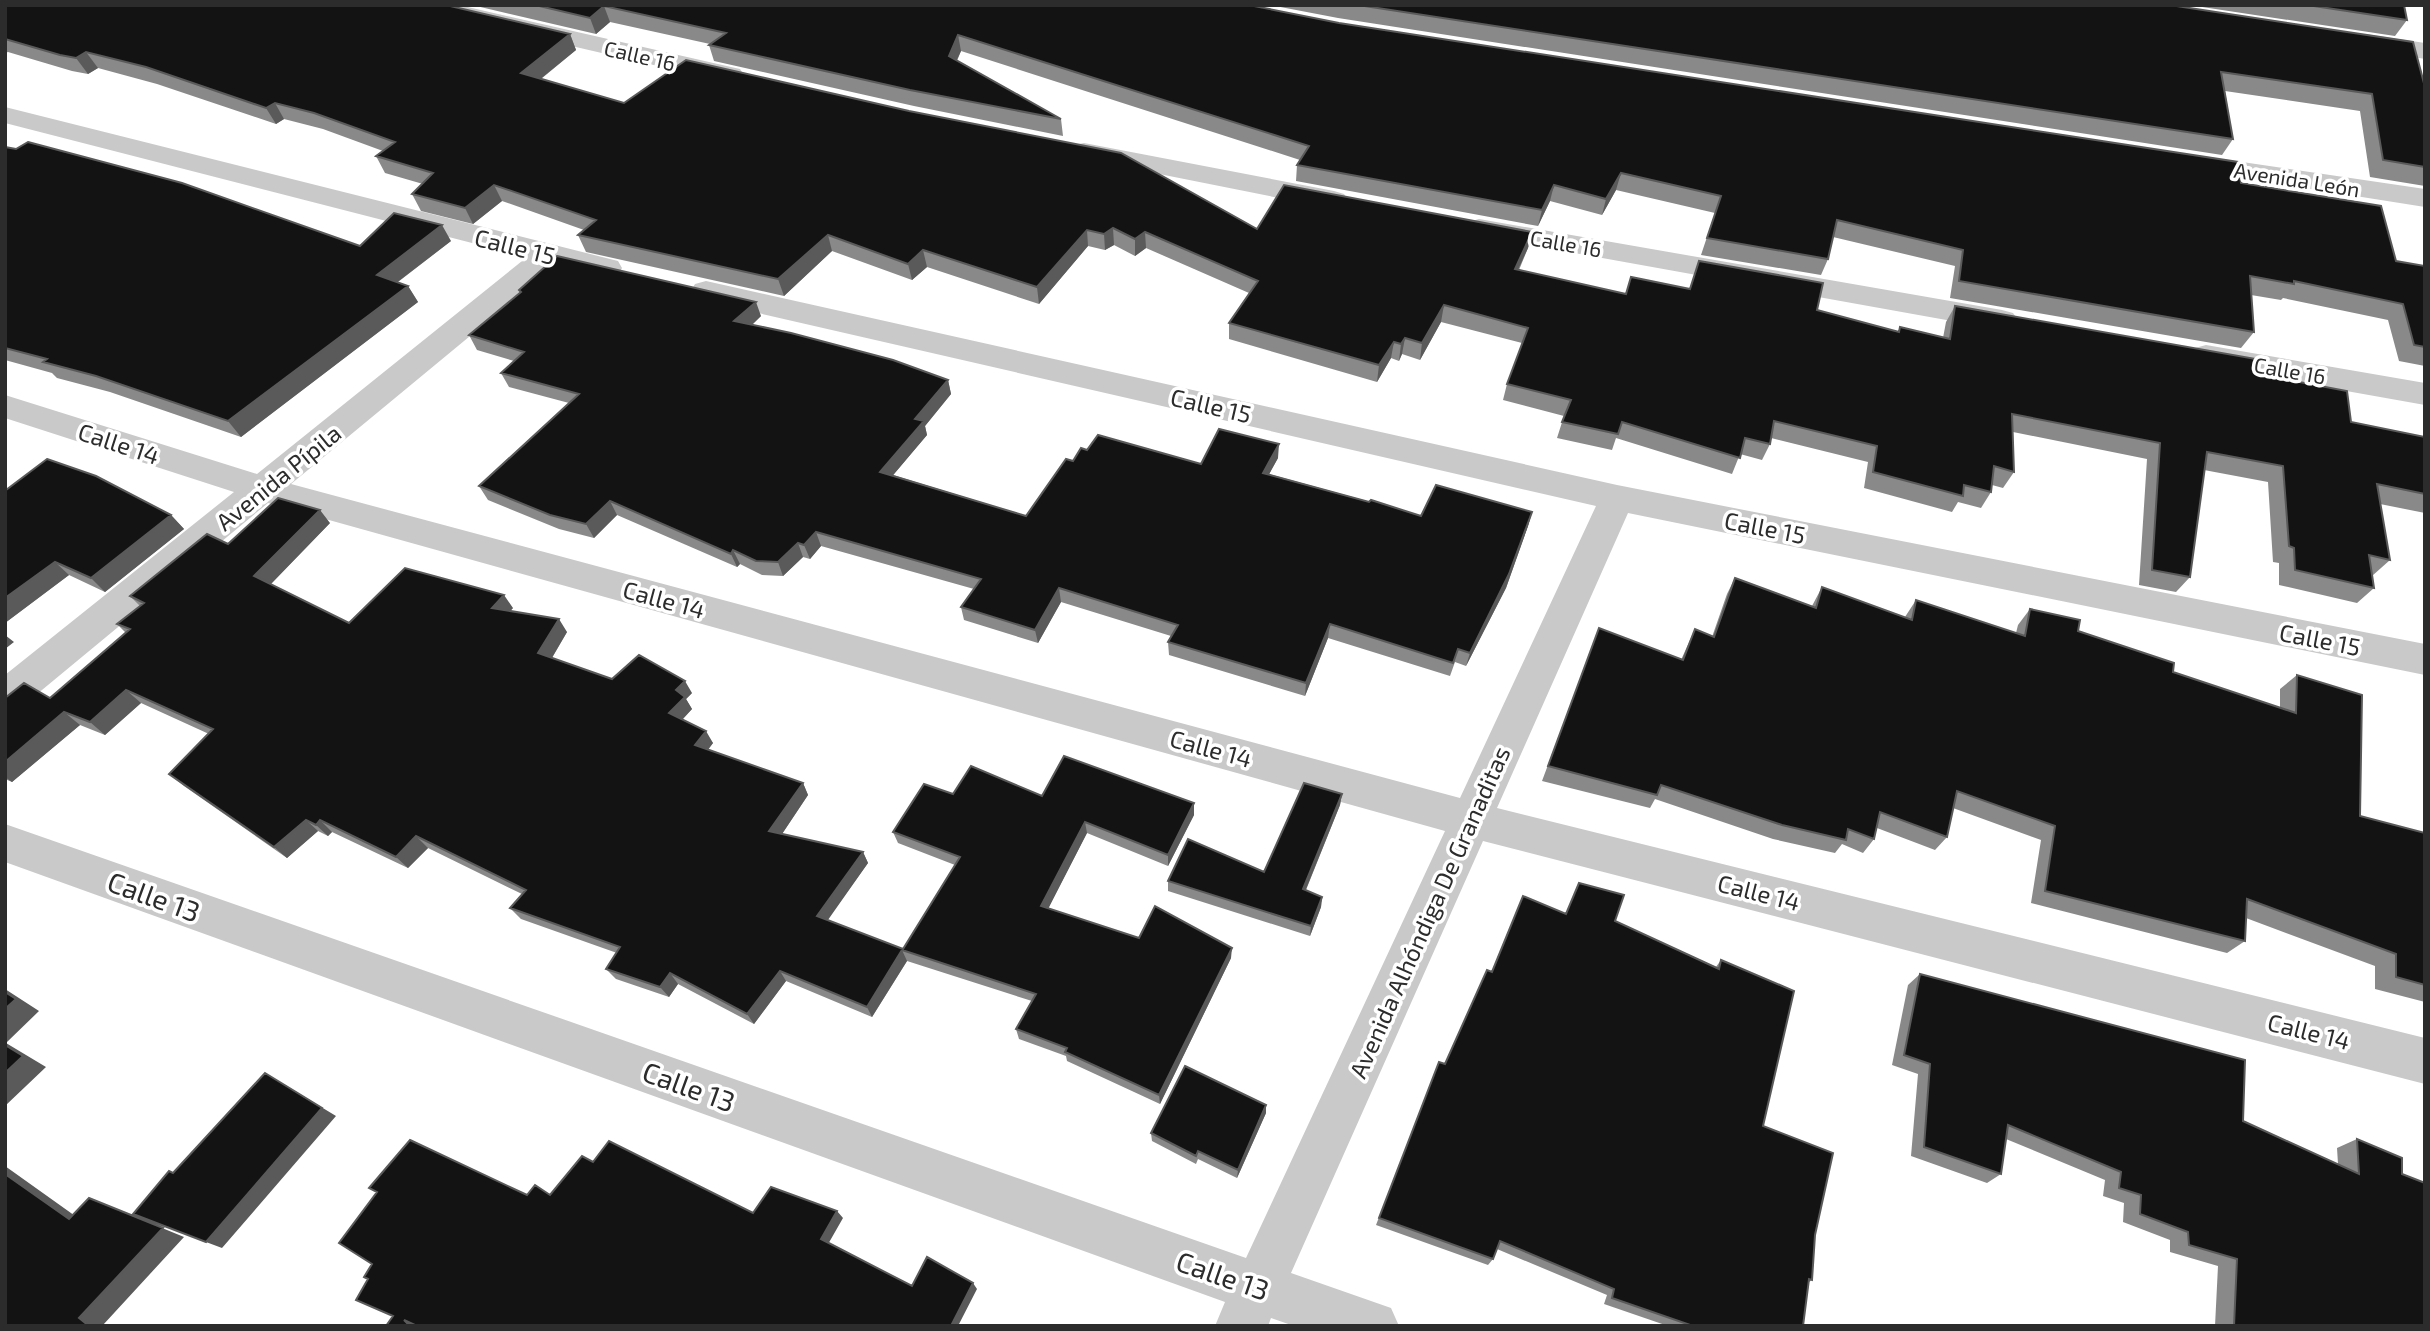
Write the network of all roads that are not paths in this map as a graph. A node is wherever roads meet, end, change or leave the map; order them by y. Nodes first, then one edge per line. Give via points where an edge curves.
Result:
1 (425, 5) edge
2 (2344, 39) edge
3 (2425, 51) edge
4 (751, 80) edge
5 (5, 115) edge
6 (1061, 146) edge
7 (2163, 158) edge
8 (2425, 198) edge
9 (1357, 205) edge
10 (1451, 223) edge
11 (550, 256) junction
12 (2027, 324) edge
13 (2178, 351) edge
14 (2425, 394) edge
15 (5, 406) edge
16 (264, 489) junction
17 (1617, 498) junction
18 (2425, 660) edge
19 (5, 698) edge
20 (1472, 820) junction
21 (5, 843) edge
22 (2425, 1061) edge
23 (1250, 1307) edge
24 (1373, 1326) edge

1 - 4 street, Calle 16
2 - 3 street
5 - 11 street, Calle 15
6 - 9 street
7 - 8 street, Avenida León
10 - 12 street, Calle 16
11 - 16 street, Avenida Pípila
11 - 17 street, Calle 15
13 - 14 street, Calle 16
15 - 16 street, Calle 14
16 - 19 street, Avenida Pípila
16 - 20 street, Calle 14
17 - 18 street, Calle 15
17 - 20 street, Avenida Alhóndiga De Granaditas
20 - 22 street, Calle 14
20 - 23 street, Avenida Alhóndiga De Granaditas
21 - 23 street, Calle 13
23 - 24 street, Calle 13

